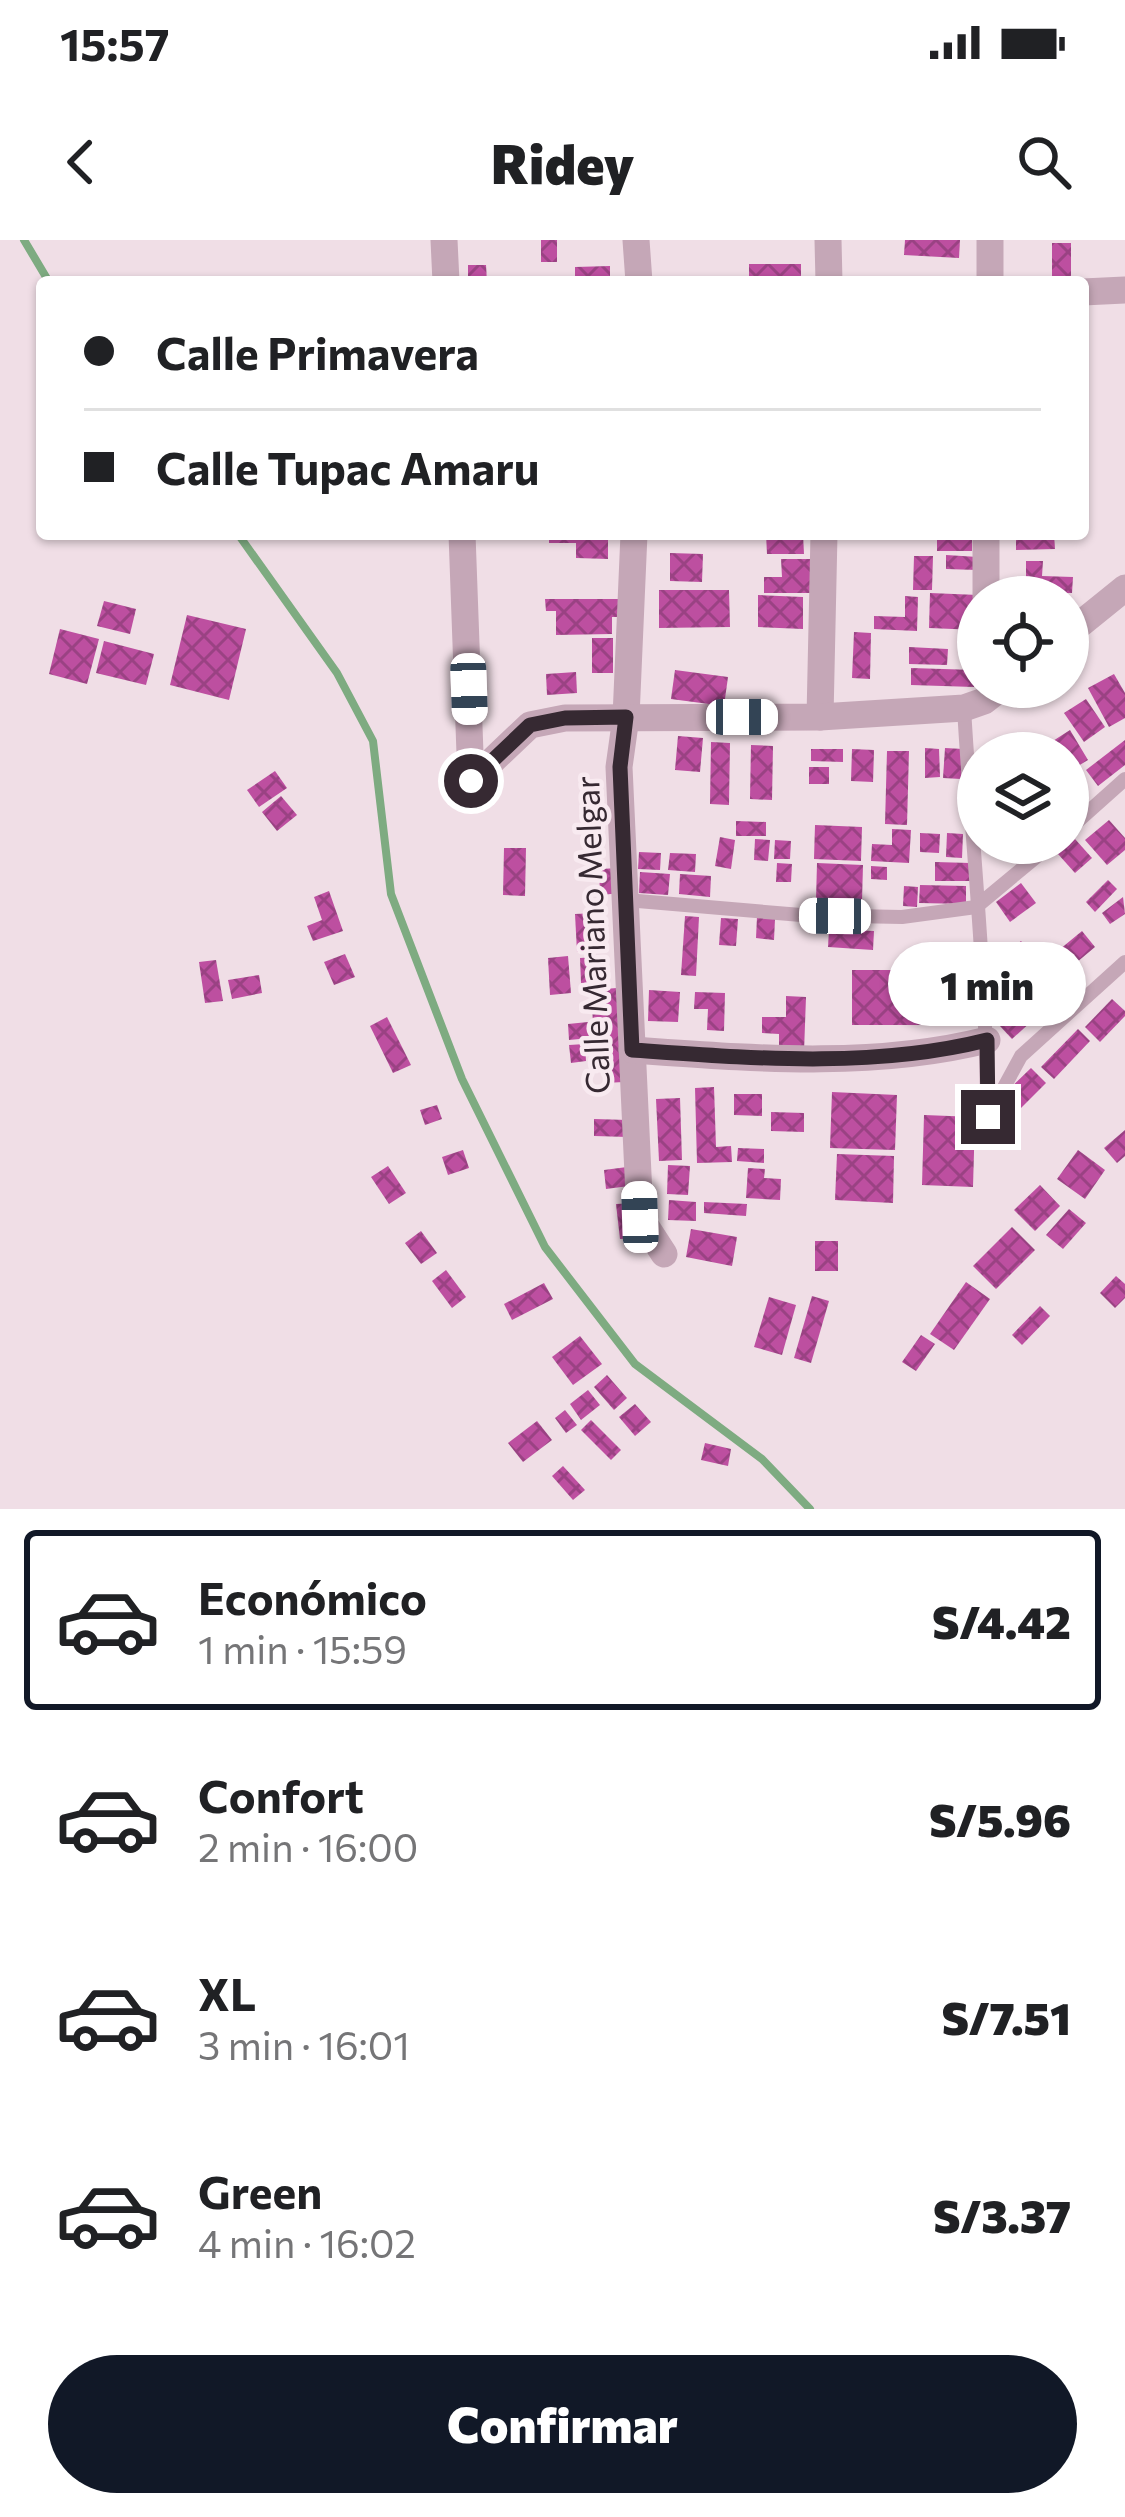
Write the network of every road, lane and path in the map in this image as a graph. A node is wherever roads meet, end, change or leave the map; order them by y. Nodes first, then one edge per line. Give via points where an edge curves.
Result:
1 (444, 240) edge
2 (636, 240) edge
3 (828, 240) edge
4 (990, 240) edge
5 (446, 276) edge
6 (639, 276) edge
7 (829, 276) edge
8 (990, 276) edge
9 (1125, 290) edge
10 (1089, 292) edge
11 (462, 540) edge
12 (634, 540) edge
13 (824, 540) edge
14 (986, 540) edge
15 (986, 576) edge
16 (1125, 588) edge
17 (1089, 617) edge
18 (957, 699) edge
19 (984, 708) edge
20 (626, 717) junction
21 (820, 717) junction
22 (1125, 778) edge
23 (1089, 811) edge
24 (1028, 864) edge
25 (626, 900) junction
26 (976, 907) junction
27 (1125, 962) edge
28 (987, 1040) junction
29 (632, 1050) junction
30 (664, 1254) dead end

1 - 5 street
2 - 6 street
3 - 7 street
4 - 8 street
9 - 10 street
11 - 20 street via 471,781 530,725
12 - 20 street, Calle Mariano Melgar
13 - 21 street
14 - 15 street
16 - 17 street
18 - 21 street
19 - 26 lane
20 - 21 street
20 - 25 street, Calle Mariano Melgar
22 - 23 lane
24 - 26 lane
25 - 26 lane via 801,915 902,917
25 - 29 street, Calle Mariano Melgar
26 - 28 lane
27 - 28 lane via 1021,1056 988,1117
28 - 29 street via 793,1061
29 - 30 street, Calle Mariano Melgar via 640,1217

